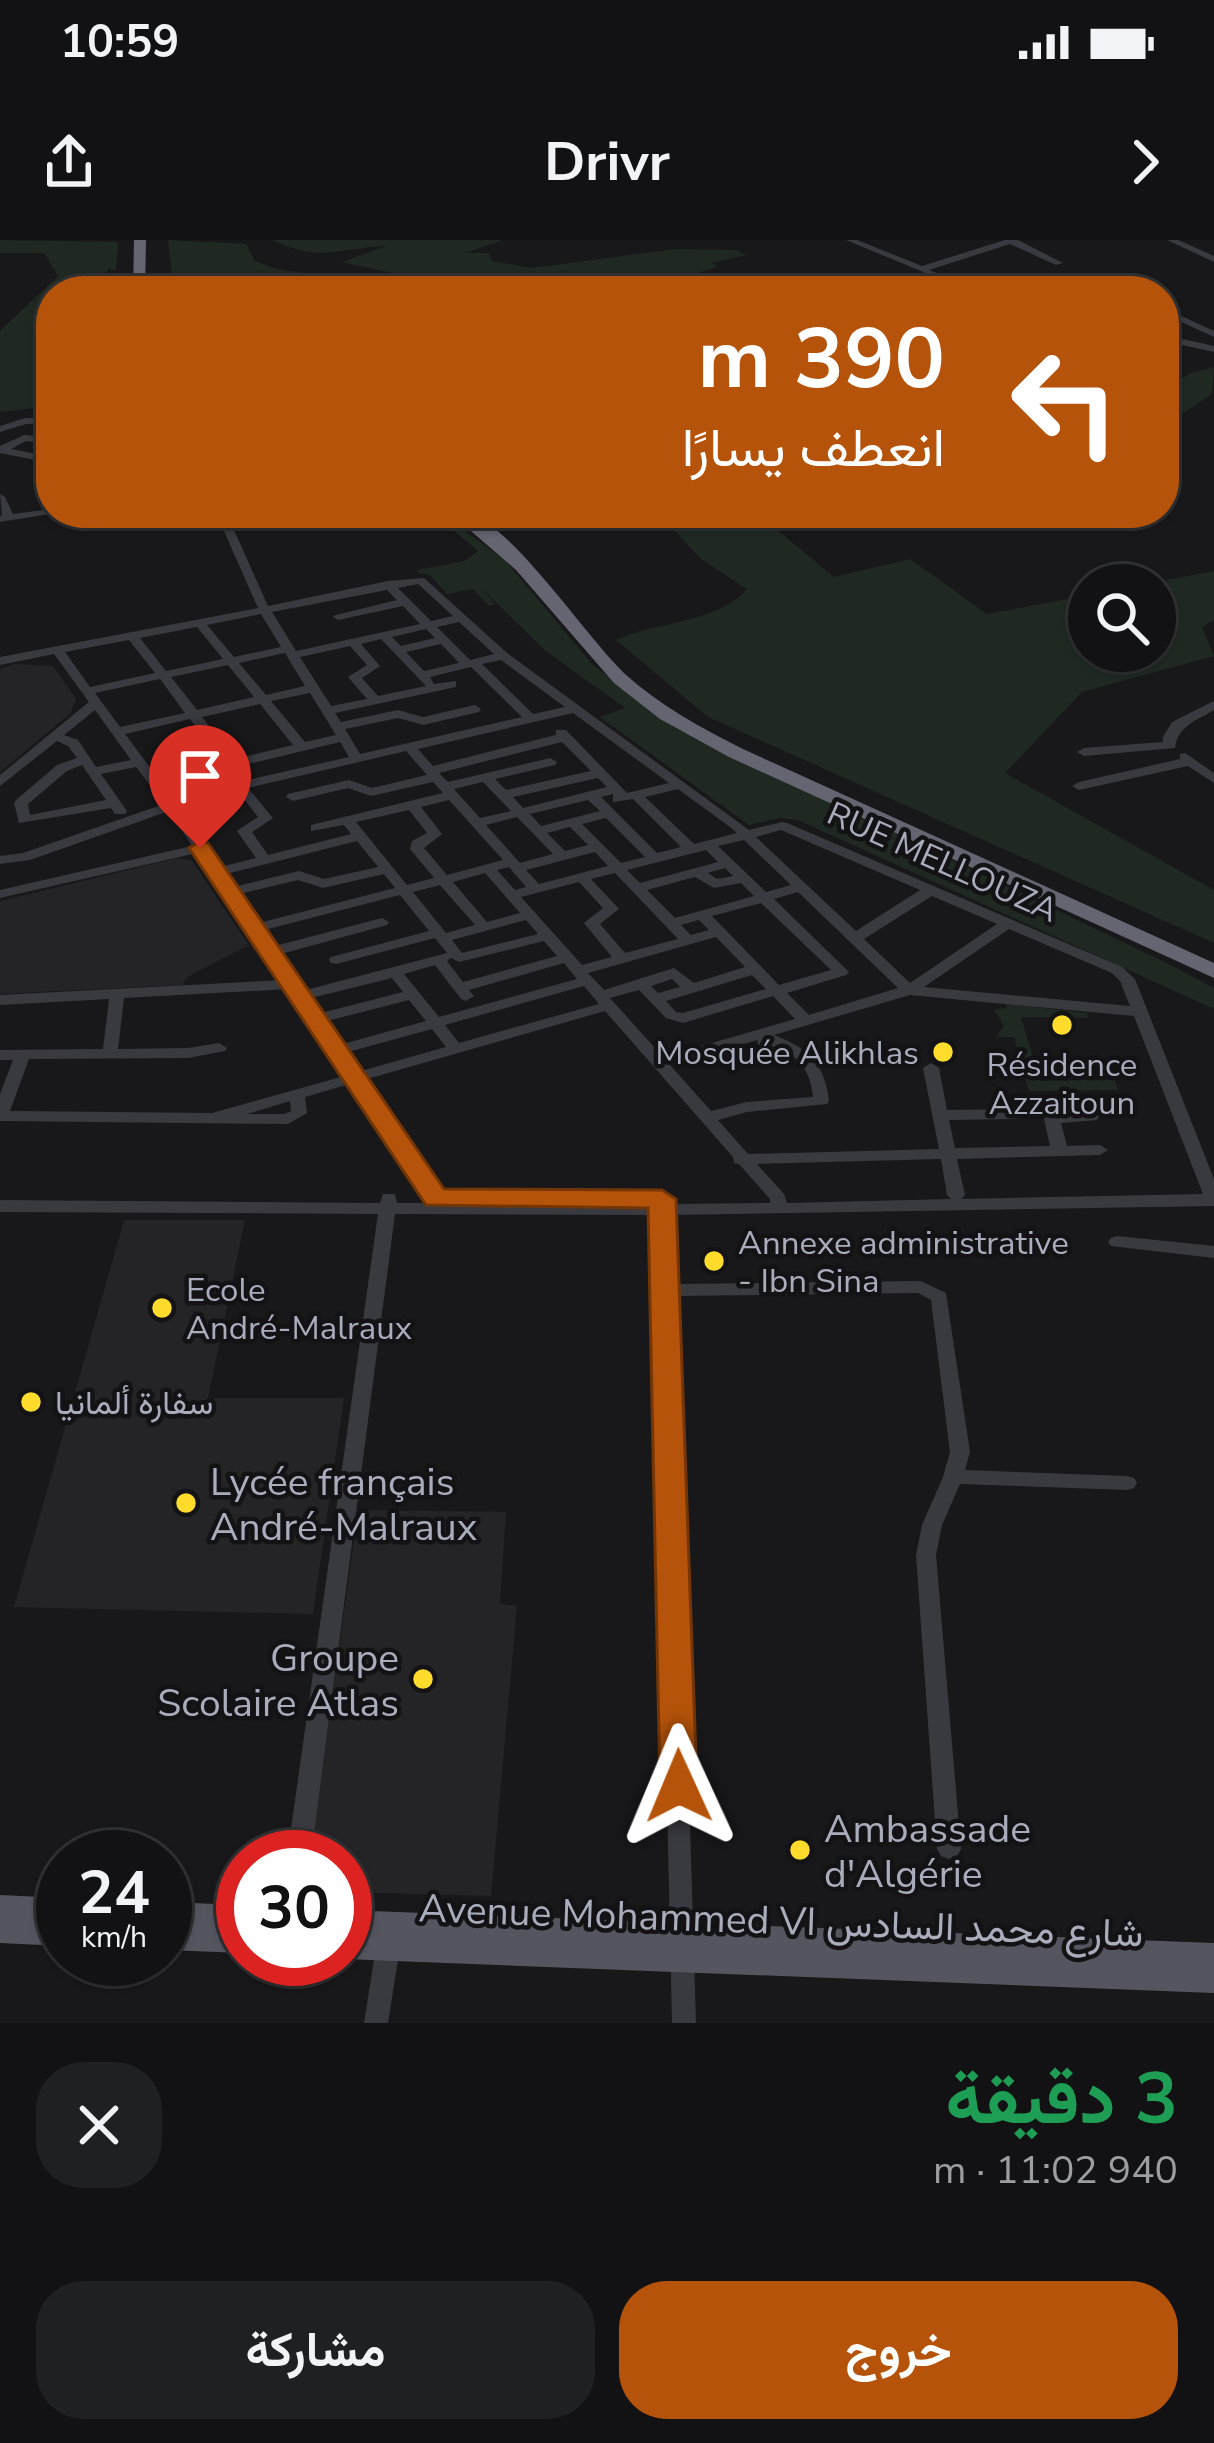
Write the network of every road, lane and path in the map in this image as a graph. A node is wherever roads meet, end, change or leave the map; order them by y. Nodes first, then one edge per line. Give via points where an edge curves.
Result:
1 (129, 240) edge
2 (140, 240) edge
3 (850, 240) edge
4 (1012, 240) edge
5 (1171, 240) edge
6 (1214, 260) edge
7 (1060, 262) dead end
8 (920, 269) junction
9 (127, 276) edge
10 (139, 276) edge
11 (938, 276) edge
12 (1179, 318) edge
13 (1214, 334) edge
14 (1179, 341) edge
15 (1214, 349) edge
16 (36, 421) edge
17 (0, 429) edge
18 (36, 439) edge
19 (1, 450) edge
20 (36, 457) edge
21 (0, 497) edge
22 (36, 514) edge
23 (4, 519) edge
24 (227, 528) edge
25 (477, 528) edge
26 (495, 528) edge
27 (388, 584) junction
28 (321, 597) junction
29 (405, 602) junction
30 (372, 608) junction
31 (264, 609) junction
32 (338, 616) junction
33 (462, 618) junction
34 (199, 622) junction
35 (428, 626) junction
36 (390, 634) junction
37 (132, 635) junction
38 (443, 640) junction
39 (357, 641) junction
40 (57, 650) junction
41 (397, 650) junction
42 (290, 652) junction
43 (503, 656) junction
44 (0, 661) edge
45 (230, 661) junction
46 (471, 663) junction
47 (439, 670) junction
48 (163, 675) junction
49 (421, 675) junction
50 (452, 684) junction
51 (313, 688) junction
52 (433, 688) junction
53 (91, 697) junction
54 (262, 699) junction
55 (375, 700) junction
56 (1214, 705) edge
57 (577, 708) junction
58 (476, 709) junction
59 (327, 711) junction
60 (194, 715) junction
61 (537, 717) junction
62 (493, 727) junction
63 (116, 732) junction
64 (340, 732) junction
65 (55, 736) junction
66 (566, 737) junction
67 (533, 745) junction
68 (1170, 745) junction
69 (302, 747) junction
70 (409, 747) junction
71 (1084, 752) dead end
72 (357, 759) junction
73 (1191, 761) junction
74 (139, 762) junction
75 (550, 762) junction
76 (231, 764) junction
77 (89, 766) junction
78 (601, 773) junction
79 (278, 777) junction
80 (486, 777) junction
81 (1214, 779) edge
82 (568, 781) junction
83 (0, 782) edge
84 (154, 782) junction
85 (441, 783) junction
86 (681, 784) junction
87 (244, 785) junction
88 (1079, 786) dead end
89 (626, 794) junction
90 (503, 795) junction
91 (293, 797) junction
92 (114, 803) junction
93 (170, 804) junction
94 (600, 804) junction
95 (412, 805) junction
96 (520, 813) junction
97 (348, 820) junction
98 (127, 822) junction
99 (573, 822) junction
100 (477, 824) junction
101 (316, 828) junction
102 (538, 831) junction
103 (744, 833) junction
104 (360, 836) junction
105 (707, 843) junction
106 (328, 844) junction
107 (598, 847) junction
108 (689, 847) junction
109 (200, 848) junction
110 (562, 856) junction
111 (653, 857) junction
112 (0, 860) edge
113 (264, 860) junction
114 (973, 860) junction
115 (729, 863) junction
116 (514, 865) junction
117 (616, 867) junction
118 (488, 868) junction
119 (387, 869) junction
120 (217, 872) junction
121 (698, 872) junction
122 (581, 876) junction
123 (745, 878) junction
124 (443, 880) junction
125 (801, 886) junction
126 (535, 888) junction
127 (637, 888) junction
128 (932, 889) junction
129 (404, 890) junction
130 (230, 892) junction
131 (0, 894) edge
132 (511, 895) junction
133 (765, 897) junction
134 (365, 900) junction
135 (529, 915) junction
136 (702, 915) junction
137 (382, 922) junction
138 (1009, 922) junction
139 (672, 923) junction
140 (484, 927) junction
141 (255, 928) junction
142 (719, 932) junction
143 (441, 935) junction
144 (547, 936) junction
145 (855, 938) junction
146 (320, 939) junction
147 (688, 940) junction
148 (399, 944) junction
149 (272, 952) junction
150 (455, 954) junction
151 (438, 959) junction
152 (622, 959) junction
153 (336, 961) junction
154 (1212, 961) edge
155 (755, 969) junction
156 (576, 970) junction
157 (394, 972) junction
158 (352, 982) junction
159 (1214, 983) edge
160 (642, 985) junction
161 (460, 988) junction
162 (691, 988) junction
163 (298, 990) junction
164 (909, 990) junction
165 (777, 991) junction
166 (117, 993) junction
167 (412, 994) junction
168 (655, 998) junction
169 (0, 1000) edge
170 (603, 1001) junction
171 (371, 1005) junction
172 (478, 1011) junction
173 (1141, 1012) junction
174 (317, 1019) junction
175 (805, 1020) junction
176 (435, 1023) junction
177 (392, 1035) junction
178 (761, 1035) junction
179 (219, 1048) dead end
180 (456, 1049) junction
181 (338, 1050) junction
182 (0, 1054) edge
183 (23, 1054) junction
184 (110, 1054) junction
185 (787, 1056) dead end
186 (658, 1064) junction
187 (932, 1068) dead end
188 (358, 1078) junction
189 (1017, 1114) dead end
190 (940, 1115) junction
191 (0, 1116) edge
192 (1091, 1116) dead end
193 (705, 1118) junction
194 (1100, 1150) dead end
195 (1060, 1151) junction
196 (947, 1154) junction
197 (740, 1159) junction
198 (1212, 1192) edge
199 (0, 1195) edge
200 (956, 1195) junction
201 (435, 1199) junction
202 (776, 1199) junction
203 (388, 1203) junction
204 (0, 1206) edge
205 (662, 1210) junction
206 (1118, 1242) dead end
207 (1214, 1252) edge
208 (665, 1290) junction
209 (953, 1477) junction
210 (1127, 1483) dead end
211 (303, 1830) edge
212 (949, 1849) dead end
213 (0, 1908) edge
214 (36, 1910) edge
215 (372, 1925) edge
216 (0, 1930) edge
217 (36, 1932) edge
218 (372, 1946) edge
219 (388, 1947) junction
220 (683, 1947) junction
221 (1214, 1957) edge
222 (1214, 1979) edge
223 (376, 2023) edge
224 (685, 2023) edge

1 - 9 highway
2 - 10 highway
3 - 8 street
4 - 7 street
4 - 8 street
5 - 6 street
8 - 11 street
12 - 13 street
14 - 15 street
16 - 17 street
18 - 19 street
19 - 20 street
21 - 23 street
22 - 23 street
24 - 31 street
25 - 114 highway via 524,564 606,664 664,713
26 - 154 highway via 542,565 620,661 692,717
27 - 28 street
27 - 29 street
27 - 33 street via 424,581
28 - 31 street
28 - 32 street
29 - 30 street
29 - 35 street
30 - 32 street
30 - 36 street
31 - 34 street
31 - 42 street
32 - 39 street
33 - 35 street
33 - 43 street
34 - 37 street
34 - 45 street
35 - 36 street
35 - 38 street
36 - 39 street
36 - 41 street
37 - 40 street
37 - 48 street
38 - 41 street
38 - 46 street
39 - 42 street
39 - 55 street via 374,666 354,676
40 - 44 street
40 - 53 street
41 - 49 street
42 - 45 street
42 - 51 street
43 - 46 street
43 - 57 street
45 - 48 street
45 - 54 street
46 - 47 street
46 - 61 street
47 - 49 street
47 - 50 street
48 - 53 street
48 - 60 street
49 - 52 street
50 - 52 street
50 - 58 street
51 - 54 street
51 - 59 street
52 - 55 street
53 - 63 street
53 - 65 street
54 - 60 street
54 - 69 street
55 - 59 street
56 - 68 street via 1177,725
57 - 61 street
57 - 86 street
58 - 62 street
58 - 64 street via 426,721 398,714
59 - 64 street
60 - 63 street
60 - 76 street
61 - 62 street
61 - 66 street
62 - 70 street
63 - 74 street
64 - 69 street
64 - 72 street
65 - 77 street via 71,742
65 - 83 street
66 - 67 street
66 - 78 street
67 - 75 street
67 - 85 street
68 - 71 street
68 - 73 street
69 - 76 street
70 - 72 street
70 - 85 street
72 - 79 street
73 - 81 street
73 - 88 street
74 - 77 street
74 - 84 street
75 - 80 street
75 - 82 street
76 - 84 street
76 - 87 street
77 - 92 street
77 - 92 street via 62,768 20,805 24,821
78 - 82 street
78 - 89 street
79 - 87 street
79 - 91 street
80 - 85 street
80 - 90 street
82 - 90 street
84 - 93 street
85 - 91 street via 374,792 352,784
85 - 95 street
85 - 100 street
86 - 89 street
86 - 103 street
87 - 93 street
87 - 113 street via 266,818 244,831
89 - 94 street
89 - 108 street
90 - 96 street
91 - 101 street
92 - 98 street
93 - 98 street
93 - 109 street
94 - 96 street
94 - 99 street
94 - 111 street
95 - 97 street
95 - 124 street via 436,834 417,849
96 - 100 street
96 - 102 street
97 - 101 street
97 - 104 street
98 - 112 street
99 - 102 street
99 - 107 street
100 - 116 street
101 - 106 street
102 - 110 street
103 - 105 street, RUE MELLOUZA
103 - 125 street
103 - 128 street, RUE MELLOUZA via 790,827
104 - 106 street
104 - 119 street
105 - 108 street, RUE MELLOUZA
105 - 115 street
106 - 113 street
107 - 110 street
107 - 117 street
108 - 111 street, RUE MELLOUZA
109 - 120 street
109 - 131 street
110 - 116 street
111 - 117 street, RUE MELLOUZA
113 - 120 street
114 - 154 highway
114 - 159 highway
115 - 121 street
115 - 123 street
116 - 118 street
116 - 126 street
117 - 122 street, RUE MELLOUZA
117 - 127 street
118 - 124 street
118 - 132 street
119 - 129 street
119 - 130 street via 323,884 299,874
120 - 130 street
121 - 123 street via 714,884
121 - 127 street
122 - 126 street, RUE MELLOUZA
122 - 152 street via 612,910 591,923
123 - 133 street
124 - 129 street
124 - 140 street
125 - 133 street
125 - 145 street
126 - 132 street, RUE MELLOUZA
127 - 139 street
128 - 138 street, RUE MELLOUZA
128 - 145 street
129 - 134 street
129 - 143 street
130 - 141 street
132 - 135 street
133 - 136 street
133 - 165 street via 841,970
134 - 137 street
134 - 141 street
135 - 140 street
135 - 144 street
136 - 139 street
136 - 142 street
137 - 146 street
137 - 148 street
138 - 164 street
138 - 173 street, RUE MELLOUZA via 1122,973
139 - 147 street
140 - 143 street
141 - 149 street
142 - 147 street
142 - 155 street
143 - 148 street
143 - 150 street
144 - 150 street
144 - 156 street
145 - 164 street
146 - 149 street
146 - 153 street
147 - 152 street
148 - 153 street
149 - 163 street
150 - 151 street
151 - 157 street
151 - 161 street
152 - 156 street
153 - 158 street
155 - 162 street
155 - 165 street
156 - 161 street
156 - 170 street
156 - 172 street
157 - 158 street
157 - 167 street
158 - 163 street
160 - 162 street via 674,973
160 - 168 street
160 - 170 street
161 - 172 street
162 - 168 street
163 - 166 street
163 - 174 street
164 - 173 street
164 - 175 street
165 - 168 street via 682,1018
165 - 175 street
166 - 169 street
166 - 184 street
167 - 171 street
167 - 176 street
170 - 180 street
170 - 186 street
171 - 174 street
171 - 177 street
172 - 176 street
173 - 198 street, RUE MELLOUZA
174 - 181 street
175 - 178 street
176 - 177 street
176 - 180 street
177 - 181 street
178 - 185 street via 768,1054
178 - 186 street
178 - 193 street via 806,1054 821,1101
179 - 184 street
180 - 188 street
181 - 188 street
182 - 183 street
183 - 184 street
183 - 191 street
186 - 193 street
187 - 190 street
188 - 191 street via 297,1095 293,1118
188 - 201 street
189 - 190 street
190 - 196 street
192 - 195 street via 1053,1118
193 - 197 street
194 - 195 street
195 - 196 street
196 - 197 street
196 - 200 street
197 - 202 street
198 - 200 street
198 - 202 street
199 - 203 street
200 - 202 street
201 - 203 street
201 - 205 street
202 - 205 street
203 - 204 street
203 - 211 street
205 - 208 street
206 - 207 street
208 - 209 street via 934,1291 960,1452
208 - 220 street
209 - 210 street
209 - 212 street via 933,1512 926,1555
213 - 214 main road
215 - 220 main road, Avenue Mohammed VI شارع محمد السادس
216 - 217 main road
218 - 219 main road, Avenue Mohammed VI شارع محمد السادس
219 - 220 main road, Avenue Mohammed VI شارع محمد السادس
219 - 223 street
220 - 221 main road, Avenue Mohammed VI شارع محمد السادس
220 - 222 main road, Avenue Mohammed VI شارع محمد السادس
220 - 224 street

